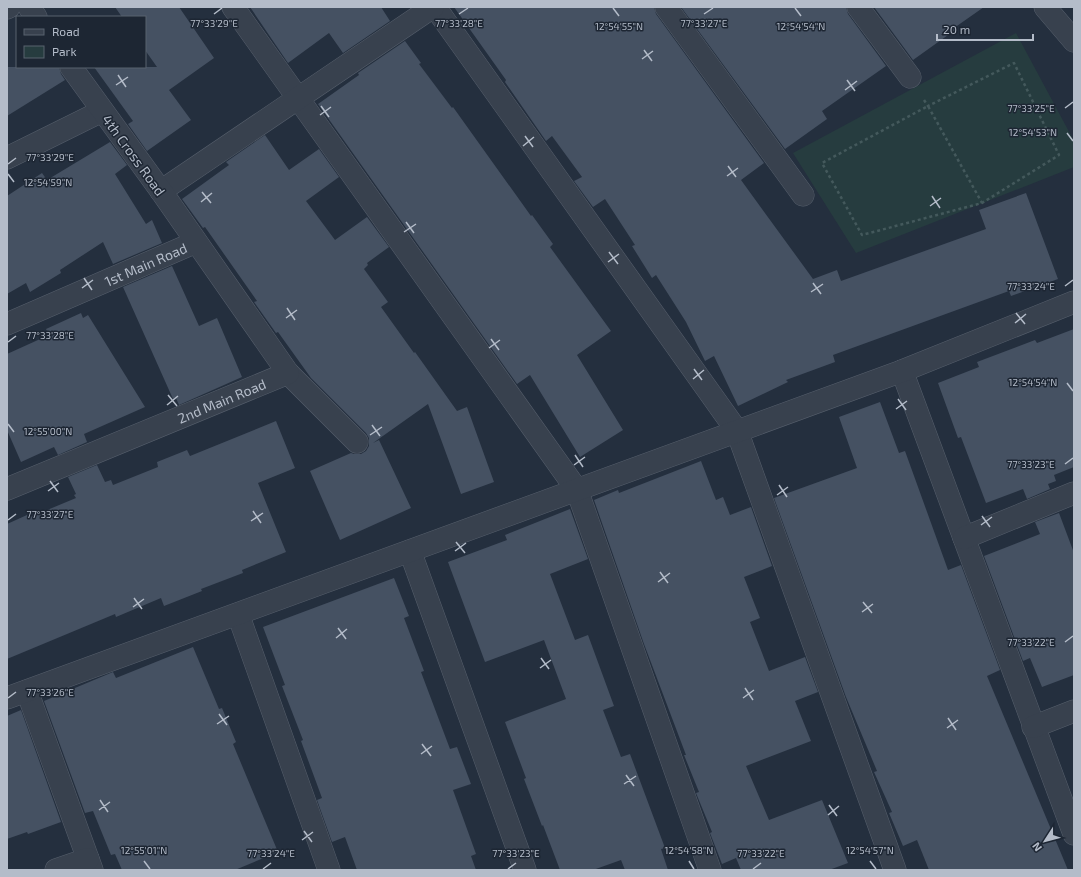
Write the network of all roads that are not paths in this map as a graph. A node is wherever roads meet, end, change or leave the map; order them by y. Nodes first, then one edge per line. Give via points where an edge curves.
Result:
1 (29, 7) edge
2 (233, 7) edge
3 (434, 7) edge
4 (666, 7) edge
5 (858, 7) edge
6 (1045, 7) edge
7 (35, 16) edge
8 (1074, 41) edge
9 (72, 68) edge
10 (910, 77) dead end
11 (298, 99) junction
12 (102, 111) junction
13 (7, 158) edge
14 (161, 191) junction
15 (803, 195) dead end
16 (196, 242) junction
17 (1074, 302) edge
18 (7, 324) edge
19 (902, 371) junction
20 (288, 373) junction
21 (737, 431) junction
22 (357, 442) dead end
23 (7, 489) edge
24 (577, 490) junction
25 (1074, 493) edge
26 (964, 538) junction
27 (410, 551) junction
28 (238, 614) junction
29 (17, 695) edge
30 (1074, 711) edge
31 (1033, 727) junction
32 (1074, 834) edge
33 (90, 865) edge
34 (56, 870) edge
35 (329, 870) edge
36 (525, 870) edge
37 (710, 870) edge
38 (895, 870) edge

1 - 7 street
2 - 11 street
3 - 11 street
3 - 21 street
4 - 15 street
5 - 10 street
6 - 8 street
9 - 12 street, 4th Cross Road
11 - 14 street
11 - 24 street
12 - 13 street
12 - 14 street, 4th Cross Road
14 - 16 street, 4th Cross Road
16 - 18 street, 1st Main Road
16 - 20 street
17 - 19 street
19 - 21 street
19 - 26 street
20 - 22 street
20 - 23 street, 2nd Main Road
21 - 24 street
21 - 38 street
24 - 27 street
24 - 37 street
25 - 26 street
26 - 31 street
27 - 28 street
27 - 36 street
28 - 29 street
28 - 35 street
29 - 33 street
30 - 31 street
31 - 32 street
33 - 34 street

